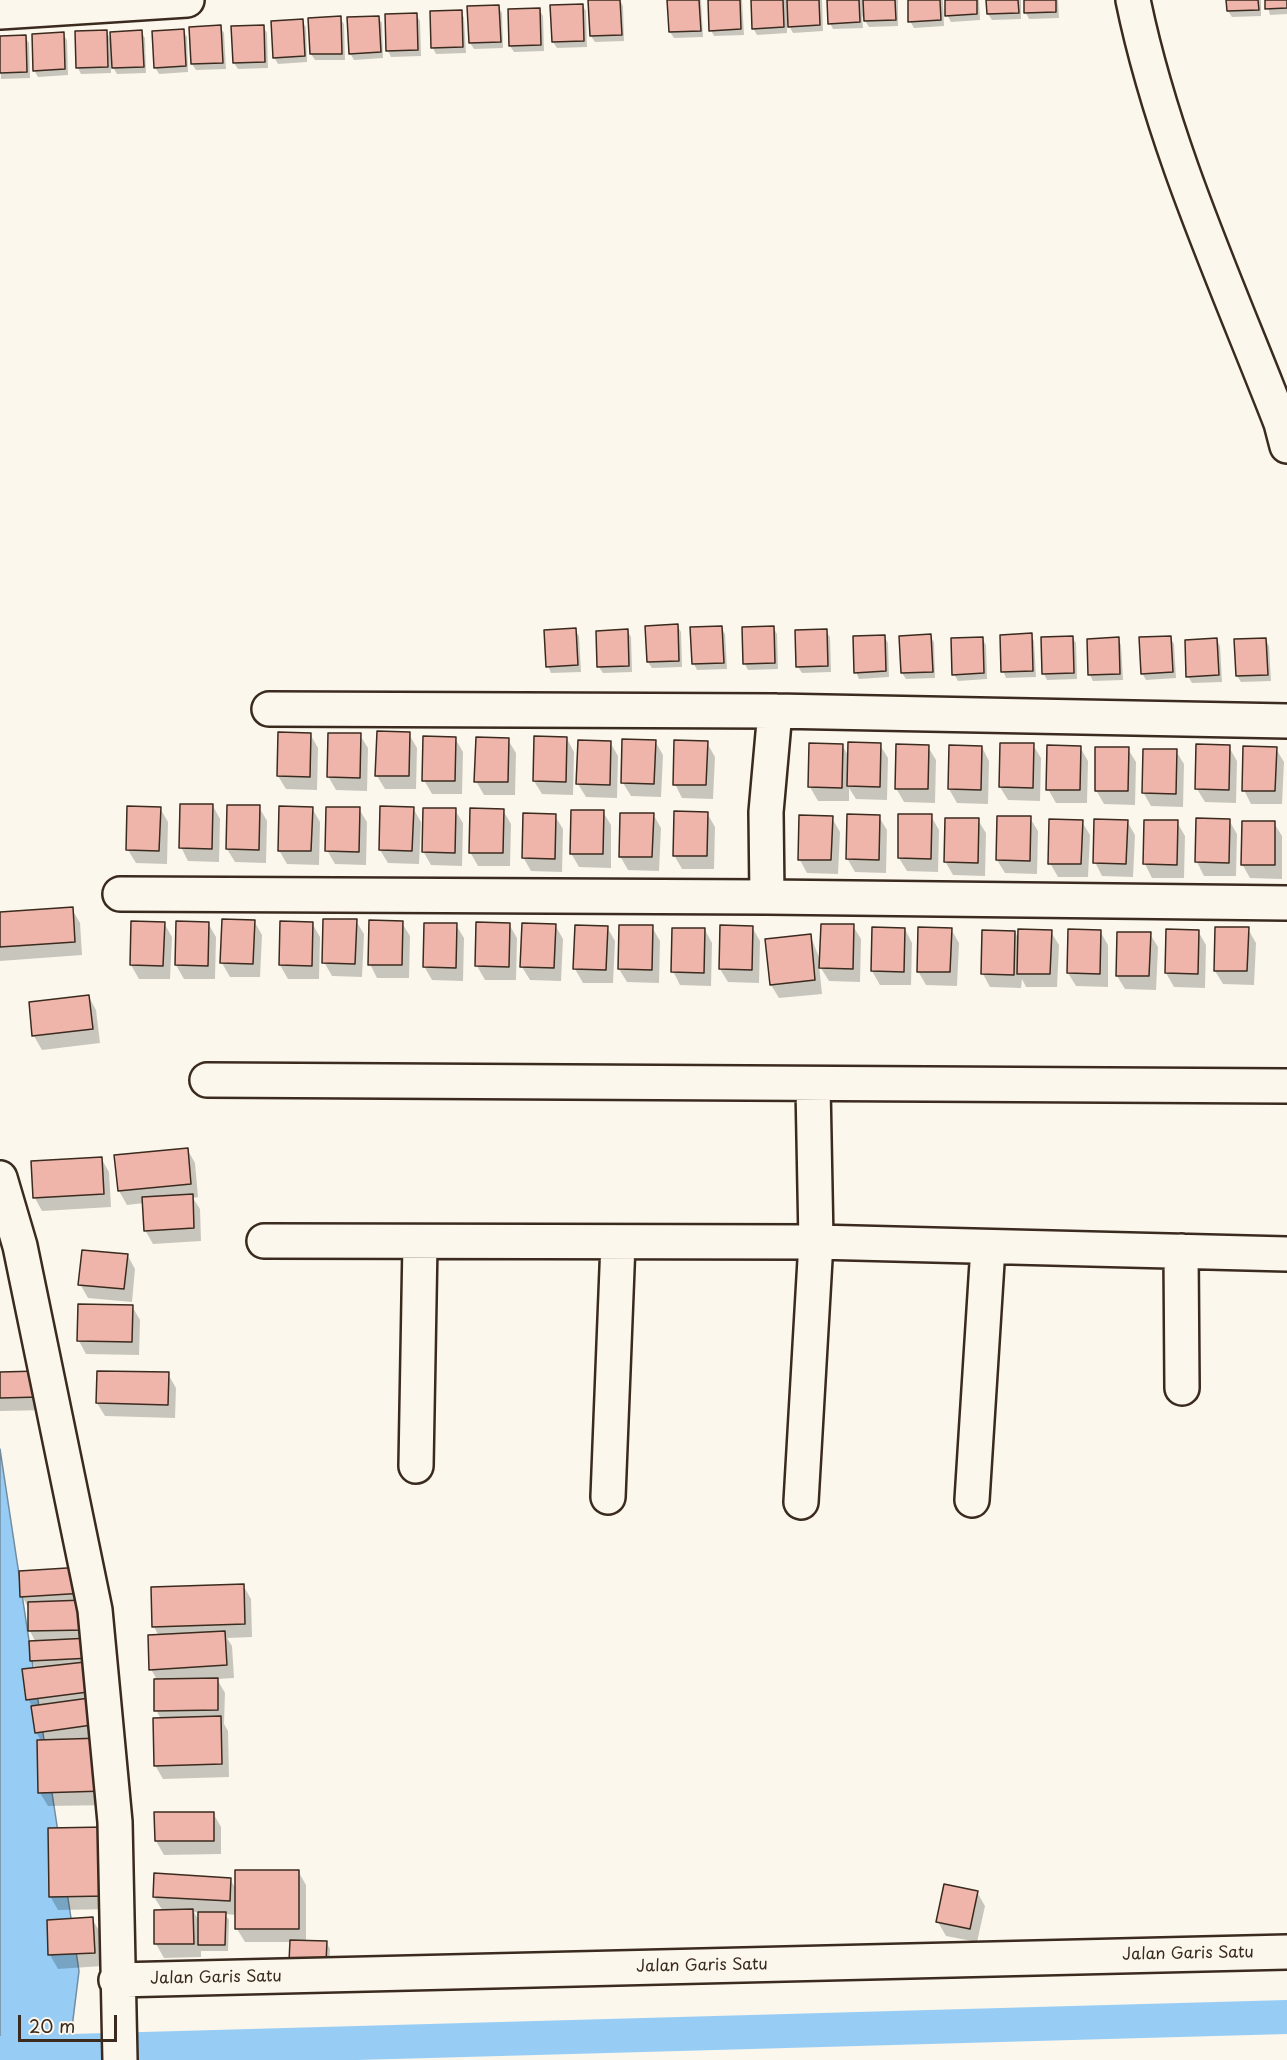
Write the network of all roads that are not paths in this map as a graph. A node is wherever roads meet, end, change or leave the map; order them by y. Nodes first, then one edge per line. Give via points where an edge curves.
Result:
1 (187, 0) edge
2 (1133, 0) edge
3 (0, 12) edge
4 (1287, 446) edge
5 (269, 709) dead end
6 (775, 711) junction
7 (1287, 722) edge
8 (120, 894) dead end
9 (767, 897) junction
10 (1287, 903) edge
11 (207, 1080) dead end
12 (813, 1086) junction
13 (1287, 1086) edge
14 (0, 1178) edge
15 (264, 1241) dead end
16 (816, 1242) junction
17 (420, 1243) junction
18 (618, 1243) junction
19 (988, 1247) junction
20 (1181, 1251) junction
21 (1287, 1254) edge
22 (1182, 1388) dead end
23 (416, 1466) dead end
24 (608, 1497) dead end
25 (972, 1500) dead end
26 (801, 1502) dead end
27 (1287, 1952) edge
28 (119, 1994) junction
29 (120, 2060) edge

1 - 3 street
2 - 4 street via 1143,50 1195,206
5 - 6 street
6 - 7 street
6 - 9 street via 766,812
8 - 9 street
9 - 10 street
11 - 12 street
12 - 13 street
12 - 16 street
14 - 28 street via 22,1257 95,1610 115,1822
15 - 17 street
16 - 18 street
16 - 19 street
16 - 26 street
17 - 18 street
17 - 23 street
18 - 24 street
19 - 20 street
19 - 25 street
20 - 21 street
20 - 22 street
27 - 28 street, Jalan Garis Satu
28 - 29 street

